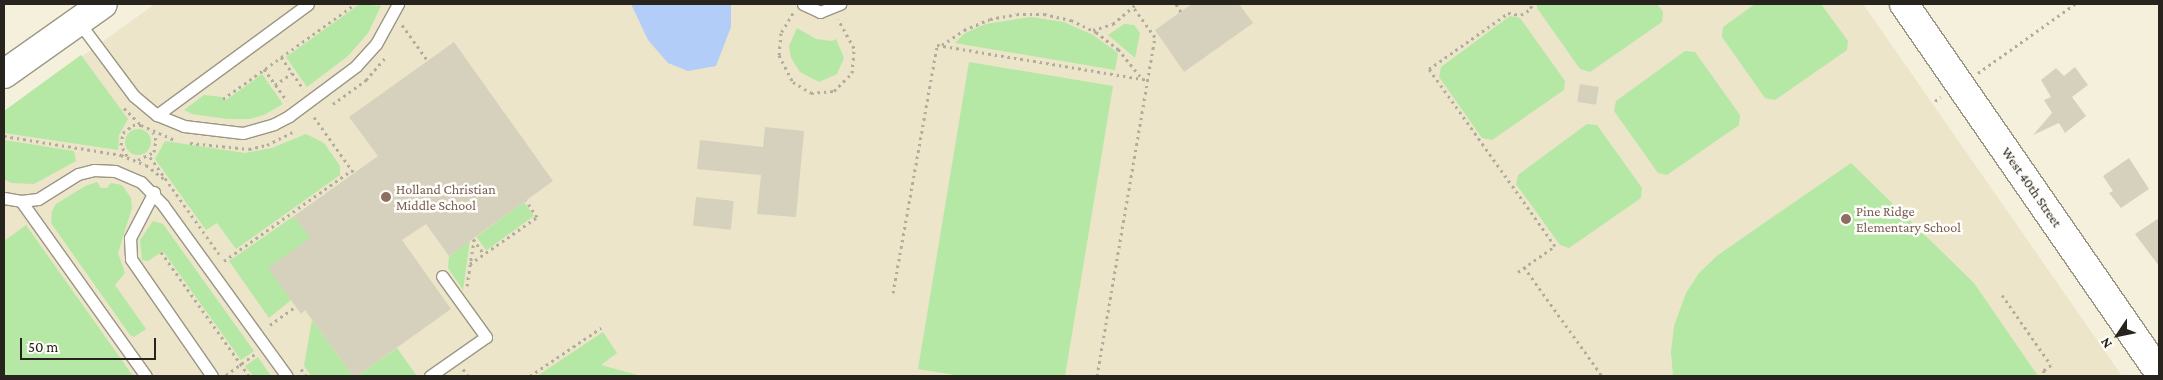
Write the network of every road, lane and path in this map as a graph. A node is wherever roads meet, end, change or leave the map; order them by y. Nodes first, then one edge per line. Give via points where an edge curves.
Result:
1 (103, 4) edge
2 (308, 4) edge
3 (355, 4) edge
4 (398, 4) edge
5 (1176, 4) edge
6 (1529, 4) edge
7 (1904, 4) edge
8 (2075, 4) edge
9 (1134, 5) edge
10 (799, 7) edge
11 (836, 7) edge
12 (1181, 12) dead end
13 (78, 21) junction
14 (1092, 30) junction
15 (400, 34) dead end
16 (942, 46) junction
17 (387, 55) dead end
18 (281, 57) junction
19 (428, 61) dead end
20 (264, 70) junction
21 (4, 74) edge
22 (292, 74) junction
23 (1972, 77) dead end
24 (1143, 79) junction
25 (1148, 80) junction
26 (275, 85) junction
27 (303, 90) dead end
28 (223, 99) dead end
29 (287, 101) dead end
30 (120, 102) dead end
31 (328, 108) dead end
32 (320, 113) dead end
33 (157, 115) junction
34 (314, 117) junction
35 (309, 121) dead end
36 (141, 125) junction
37 (298, 129) dead end
38 (152, 131) junction
39 (180, 141) dead end
40 (186, 142) dead end
41 (129, 158) dead end
42 (135, 160) dead end
43 (154, 192) junction
44 (4, 198) edge
45 (526, 200) dead end
46 (21, 202) junction
47 (161, 252) dead end
48 (484, 254) junction
49 (224, 261) dead end
50 (470, 264) junction
51 (1524, 267) junction
52 (1518, 272) dead end
53 (442, 276) dead end
54 (894, 293) dead end
55 (2002, 295) dead end
56 (296, 306) dead end
57 (464, 306) junction
58 (270, 326) dead end
59 (601, 328) dead end
60 (256, 354) dead end
61 (241, 365) junction
62 (2159, 372) edge
63 (146, 376) edge
64 (212, 376) edge
65 (225, 376) edge
66 (249, 376) edge
67 (287, 376) edge
68 (430, 376) edge
69 (530, 376) edge
70 (1097, 376) edge
71 (1602, 376) edge
72 (2043, 376) edge

1 - 13 street
2 - 33 lane
3 - 18 path
4 - 33 lane via 376,44 362,61 274,124 243,133 227,132 184,126
5 - 12 path
6 - 51 path via 1532,8 1521,15 1508,13 1429,69 1555,246
7 - 62 street, West 40th Street
8 - 23 path
9 - 14 path via 1113,24
9 - 25 path via 1155,37
10 - 11 lane via 820,12
10 - 11 path via 781,33 779,55 793,82 819,94 841,87 852,73 855,61 851,38
13 - 21 street
13 - 33 lane via 134,96
14 - 16 path via 1058,17 1017,14 977,24
14 - 24 path via 1118,49
15 - 19 path via 403,25
16 - 24 path
16 - 54 path via 937,45
17 - 31 path via 366,80
18 - 20 path
18 - 22 path
20 - 26 path
20 - 28 path
22 - 26 path
22 - 27 path
24 - 25 path
25 - 70 path
26 - 29 path
30 - 36 path
32 - 34 path
34 - 35 path
34 - 49 path via 353,172
36 - 38 path
36 - 41 path via 127,128 121,139 122,151
37 - 40 path via 276,142 249,149
38 - 39 path
38 - 42 path via 156,140 154,152 144,160
43 - 46 lane via 126,174 94,170 78,174 38,199
43 - 64 lane via 130,238 131,259
43 - 67 lane
44 - 46 lane
45 - 48 path via 537,216
46 - 63 lane
47 - 61 path
48 - 50 path
48 - 50 path via 473,239
50 - 57 path
51 - 52 path
51 - 71 path
53 - 57 lane
55 - 72 path via 2052,365 2044,370
56 - 58 path
57 - 68 lane via 486,337
59 - 69 path
60 - 61 path
61 - 65 path
61 - 66 path

